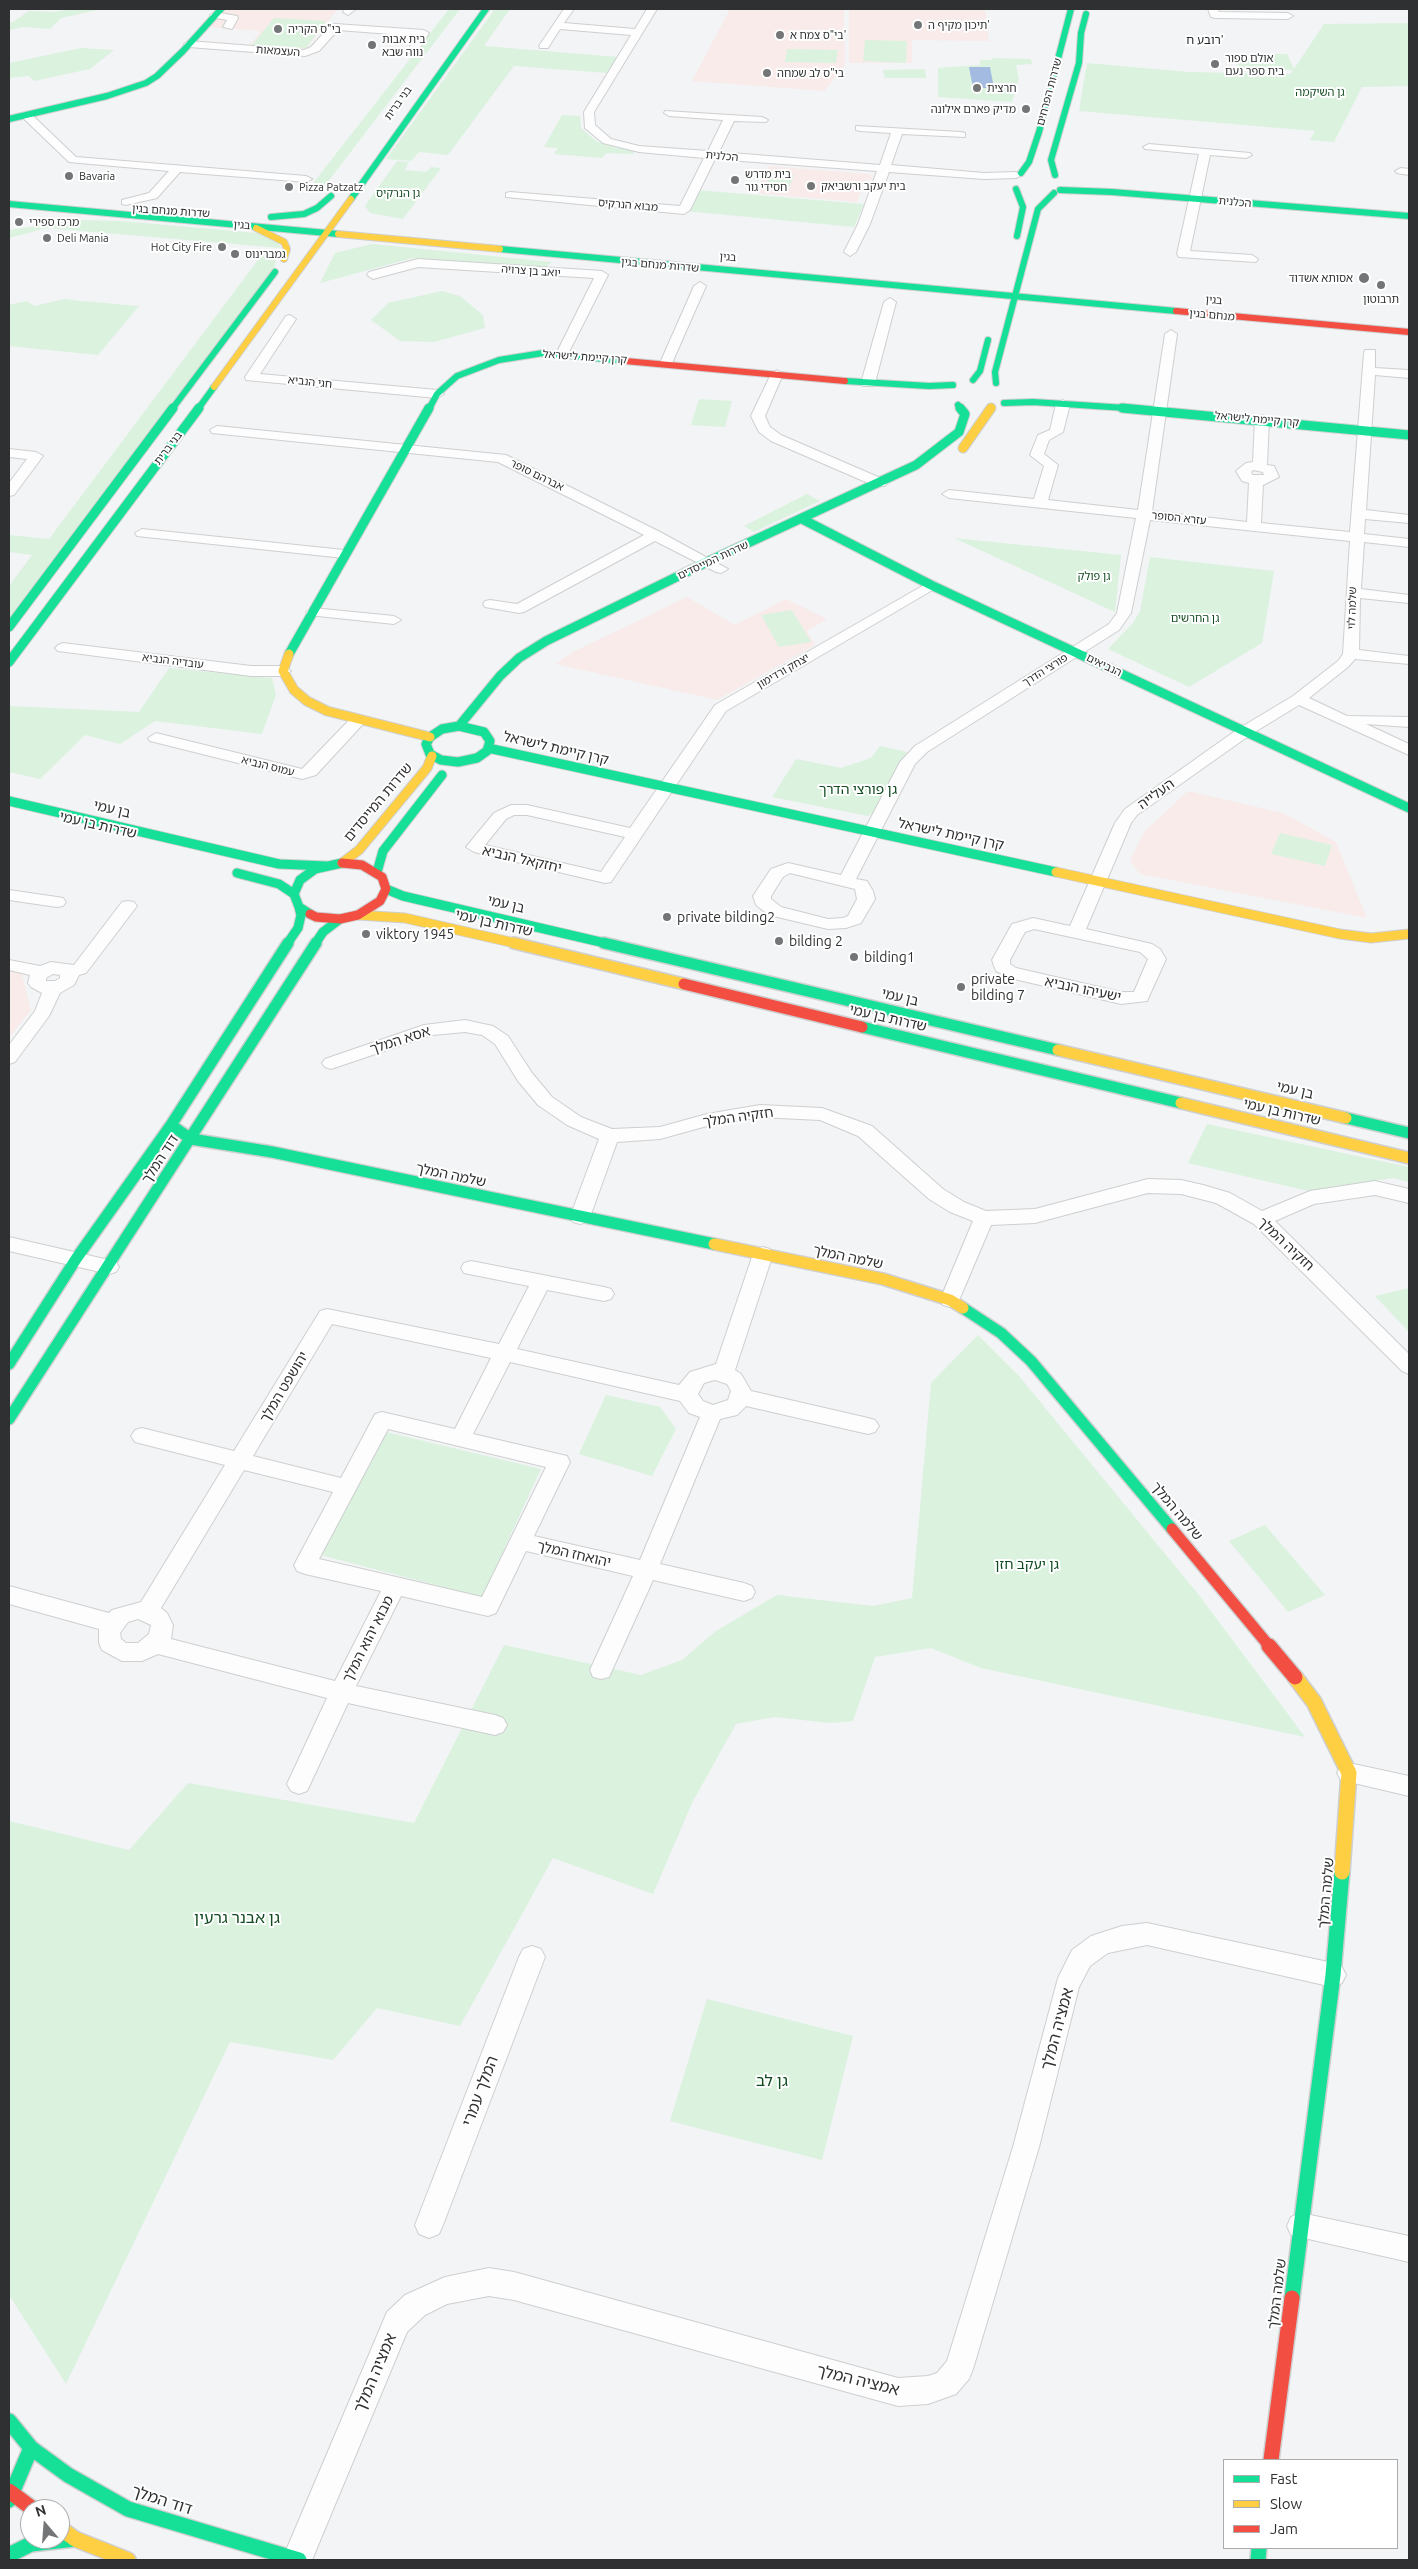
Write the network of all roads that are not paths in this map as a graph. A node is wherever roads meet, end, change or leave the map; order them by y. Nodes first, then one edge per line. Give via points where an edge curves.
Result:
1 (486, 9) edge
2 (569, 9) edge
3 (652, 9) edge
4 (1071, 9) edge
5 (1087, 9) edge
6 (1213, 9) edge
7 (218, 12) edge
8 (1288, 16) dead end
9 (558, 26) junction
10 (228, 27) dead end
11 (637, 32) junction
12 (189, 44) junction
13 (544, 46) dead end
14 (411, 53) dead end
15 (669, 112) dead end
16 (26, 115) junction
17 (730, 118) junction
18 (9, 119) edge
19 (762, 120) dead end
20 (860, 128) dead end
21 (898, 130) junction
22 (962, 135) dead end
23 (1149, 147) dead end
24 (1205, 152) junction
25 (712, 155) junction
26 (1246, 155) dead end
27 (178, 168) junction
28 (884, 169) junction
29 (1058, 176) junction
30 (306, 179) dead end
31 (1016, 181) junction
32 (1057, 191) junction
33 (1195, 194) junction
34 (510, 195) dead end
35 (353, 197) junction
36 (9, 198) edge
37 (156, 201) junction
38 (122, 202) dead end
39 (9, 204) edge
40 (1409, 208) edge
41 (9, 209) edge
42 (196, 212) junction
43 (357, 215) dead end
44 (241, 216) junction
45 (1409, 216) edge
46 (149, 217) junction
47 (250, 226) junction
48 (309, 227) junction
49 (330, 228) junction
50 (422, 230) dead end
51 (439, 232) junction
52 (378, 238) junction
53 (617, 248) dead end
54 (1013, 251) dead end
55 (850, 252) dead end
56 (284, 259) junction
57 (1252, 259) dead end
58 (308, 260) junction
59 (373, 275) dead end
60 (1010, 282) junction
61 (1034, 284) dead end
62 (700, 286) dead end
63 (999, 296) junction
64 (1015, 297) junction
65 (890, 302) dead end
66 (995, 310) dead end
67 (290, 320) dead end
68 (991, 326) dead end
69 (1409, 332) edge
70 (1171, 334) dead end
71 (1370, 353) dead end
72 (562, 354) junction
73 (666, 363) junction
74 (1368, 371) junction
75 (777, 374) junction
76 (1409, 374) edge
77 (973, 380) junction
78 (868, 383) junction
79 (996, 383) junction
80 (953, 385) junction
81 (1007, 391) junction
82 (437, 394) junction
83 (951, 400) junction
84 (1004, 403) junction
85 (1063, 404) junction
86 (1104, 406) junction
87 (991, 408) junction
88 (1160, 410) junction
89 (1262, 420) junction
90 (1365, 429) junction
91 (217, 430) dead end
92 (1409, 435) edge
93 (408, 447) junction
94 (9, 454) edge
95 (955, 456) dead end
96 (924, 474) dead end
97 (880, 482) junction
98 (908, 482) dead end
99 (9, 492) edge
100 (949, 494) dead end
101 (1040, 504) junction
102 (1144, 514) junction
103 (1358, 514) junction
104 (834, 518) dead end
105 (802, 519) junction
106 (1409, 519) edge
107 (844, 525) dead end
108 (1254, 525) junction
109 (817, 526) junction
110 (142, 533) dead end
111 (800, 534) dead end
112 (655, 535) junction
113 (1357, 537) junction
114 (1409, 543) edge
115 (852, 545) junction
116 (344, 554) junction
117 (707, 562) junction
118 (725, 567) joint
119 (704, 578) dead end
120 (931, 585) junction
121 (1353, 593) junction
122 (1409, 599) edge
123 (490, 604) dead end
124 (313, 612) junction
125 (394, 620) dead end
126 (9, 627) edge
127 (63, 648) dead end
128 (1075, 652) junction
129 (1351, 654) junction
130 (1409, 660) edge
131 (9, 662) edge
132 (283, 671) junction
133 (1298, 699) junction
134 (1341, 718) junction
135 (358, 720) junction
136 (1409, 722) edge
137 (459, 726) junction
138 (1244, 732) junction
139 (430, 737) junction
140 (156, 738) dead end
141 (488, 748) junction
142 (1409, 750) edge
143 (432, 756) junction
144 (458, 762) junction
145 (664, 788) junction
146 (9, 801) edge
147 (1409, 808) edge
148 (873, 833) junction
149 (634, 834) junction
150 (342, 863) junction
151 (326, 866) junction
152 (230, 871) dead end
153 (377, 872) junction
154 (847, 880) junction
155 (1097, 881) junction
156 (386, 889) junction
157 (294, 894) junction
158 (9, 895) edge
159 (57, 902) dead end
160 (128, 906) dead end
161 (299, 907) junction
162 (358, 915) junction
163 (340, 919) junction
164 (1076, 932) junction
165 (1409, 934) edge
166 (9, 965) edge
167 (42, 972) junction
168 (68, 972) junction
169 (52, 989) junction
170 (9, 1058) edge
171 (331, 1063) dead end
172 (201, 1123) junction
173 (171, 1125) junction
174 (1409, 1133) edge
175 (610, 1136) junction
176 (191, 1139) junction
177 (272, 1152) junction
178 (1409, 1158) edge
179 (1409, 1196) edge
180 (580, 1217) junction
181 (984, 1218) junction
182 (1261, 1219) junction
183 (9, 1244) edge
184 (763, 1254) junction
185 (76, 1259) junction
186 (109, 1267) junction
187 (471, 1268) dead end
188 (541, 1282) junction
189 (604, 1294) dead end
190 (950, 1300) junction
191 (504, 1353) junction
192 (9, 1364) edge
193 (1409, 1366) edge
194 (724, 1373) junction
195 (687, 1395) junction
196 (741, 1397) junction
197 (712, 1413) junction
198 (9, 1419) edge
199 (868, 1426) dead end
200 (142, 1436) dead end
201 (460, 1439) junction
202 (239, 1461) junction
203 (345, 1487) junction
204 (519, 1541) junction
205 (647, 1570) junction
206 (395, 1586) junction
207 (744, 1592) dead end
208 (9, 1596) edge
209 (147, 1611) junction
210 (112, 1624) junction
211 (155, 1644) junction
212 (600, 1670) dead end
213 (340, 1692) junction
214 (496, 1725) dead end
215 (1349, 1773) junction
216 (299, 1784) dead end
217 (1409, 1786) edge
218 (532, 1957) dead end
219 (1333, 1975) junction
220 (429, 2225) dead end
221 (1301, 2226) junction
222 (1409, 2249) edge
223 (9, 2420) edge
224 (31, 2448) junction
225 (16, 2458) dead end
226 (1270, 2459) edge
227 (10, 2495) edge
228 (70, 2535) edge
229 (75, 2539) junction
230 (9, 2555) edge
231 (128, 2560) edge
232 (298, 2560) edge

1 - 35 street, בני ברית
2 - 9 street
3 - 11 street
4 - 31 street, שדרות הפרחים via 1039,132 1029,162
5 - 29 street, שדרות הפרחים via 1079,63 1051,160
6 - 8 street via 1215,15
7 - 10 street via 233,18
7 - 12 street
9 - 11 street
9 - 13 street
11 - 25 street, הכלנית via 589,112 589,126 597,135 624,146
12 - 14 street, העצמאות via 305,53 315,49 335,27 424,34
12 - 16 street via 157,76 139,87
15 - 17 street
16 - 18 street
16 - 27 street via 74,160
17 - 19 street
17 - 25 street
20 - 21 street
21 - 22 street
21 - 28 street
23 - 24 street
24 - 26 street
24 - 33 street
25 - 28 street, הכלנית
25 - 34 street, מבוא הנרקיס via 684,210
27 - 30 street
27 - 37 street
28 - 31 street, הכלנית
28 - 55 street
29 - 31 street, הכלנית via 1038,172
29 - 32 street, שדרות הפרחים via 1065,184
29 - 33 street, הכלנית
31 - 32 street, הכלנית via 1034,194
31 - 54 street via 1022,217
32 - 33 street, הכלנית
32 - 60 street via 1038,209
33 - 40 street, הכלנית
33 - 45 street, הכלנית
33 - 57 street via 1183,254
35 - 43 street via 353,210
35 - 49 street, בני ברית
36 - 42 street, שדרות מנחם בגין
37 - 38 street
37 - 42 street
39 - 46 street, שדרות מנחם בגין
41 - 46 street
42 - 44 street, שדרות מנחם בגין
44 - 48 street, שדרות מנחם בגין
44 - 48 street via 299,215 317,208 334,192
46 - 47 street, בגין
47 - 48 street, בגין
47 - 56 street via 282,240 287,249
48 - 49 street, שדרות מנחם בגין
48 - 56 street, בני ברית
49 - 51 street
49 - 52 street, שדרות מנחם בגין
49 - 58 street, בני ברית
50 - 51 street
51 - 53 street
52 - 58 street via 336,246
52 - 63 street, שדרות מנחם בגין
56 - 126 street, בני ברית
58 - 131 street, בני ברית
59 - 72 street, יואב בן צרויה via 418,263 602,275
60 - 61 street
60 - 63 street
60 - 64 street
62 - 73 street
63 - 64 street, שדרות מנחם בגין
63 - 66 street
64 - 69 street, מנחם בגין
64 - 79 street via 995,372
65 - 78 street
67 - 82 street, חגי הנביא via 252,376
68 - 77 street via 980,371
70 - 88 street, פורצי הדרך
71 - 74 street, שלמה לוי
72 - 73 street, קרן קיימת לישראל
72 - 82 street, קרן קיימת לישראל via 523,355 489,363 458,376
73 - 75 street, קרן קיימת לישראל
74 - 76 street
74 - 90 street, שלמה לוי
75 - 78 street, קרן קיימת לישראל
75 - 97 street via 758,416 764,429 776,438
77 - 79 street
77 - 80 street, קרן קיימת לישראל
78 - 80 street, קרן קיימת לישראל
78 - 83 street, קרן קיימת לישראל via 930,393
79 - 81 street
80 - 83 street via 947,390
81 - 84 street via 1008,398
81 - 86 street, קרן קיימת לישראל
82 - 93 street, קרן קיימת לישראל
83 - 87 street, קרן קיימת לישראל via 975,409
83 - 97 street, שדרות המייסדים via 965,414 959,432 916,465
84 - 85 street, קרן קיימת לישראל
84 - 87 street
85 - 86 street, קרן קיימת לישראל
85 - 101 street via 1056,432 1043,438 1037,455 1051,465
86 - 88 street, קרן קיימת לישראל
87 - 95 street via 970,442
88 - 89 street, קרן קיימת לישראל
88 - 102 street, פורצי הדרך
89 - 90 street, קרן קיימת לישראל
89 - 108 street via 1260,466 1273,474 1270,479 1256,480
90 - 92 street, קרן קיימת לישראל
90 - 103 street, שלמה לוי
91 - 93 street, אברהם סופר
93 - 112 street, אברהם סופר via 501,458
93 - 116 street, קרן קיימת לישראל
94 - 99 street via 36,456
96 - 98 street
97 - 105 street, שדרות המייסדים
100 - 101 street, עזרא הסופר
101 - 102 street, עזרא הסופר
102 - 108 street, עזרא הסופר
102 - 128 street, פורצי הדרך via 1124,612 1114,627
103 - 106 street
103 - 113 street, שלמה לוי
104 - 109 street
105 - 109 street, הנביאים
105 - 117 street, שדרות המייסדים
107 - 115 street
108 - 113 street, עזרא הסופר
109 - 111 street
109 - 115 street, הנביאים
110 - 116 street
112 - 117 street, אברהם סופר
112 - 123 street via 519,609
113 - 114 street, עזרא הסופר
113 - 121 street, שלמה לוי
115 - 120 street, הנביאים
116 - 124 street, קרן קיימת לישראל
117 - 118 street, אברהם סופר
117 - 137 street, שדרות המייסדים via 546,641 519,658
118 - 119 street, שדרות המייסדים
120 - 128 street, הנביאים
120 - 145 street, יצחק ורדימון via 720,708
121 - 122 street
121 - 129 street, שלמה לוי
124 - 125 street
124 - 132 street, קרן קיימת לישראל
127 - 132 street, עובדיה הנביא via 251,671
128 - 138 street, הנביאים
128 - 148 street, פורצי הדרך via 922,749 908,762
129 - 130 street
129 - 133 street
132 - 135 street via 294,690 306,701
133 - 134 street
133 - 138 street
134 - 136 street
134 - 142 street
135 - 139 street
135 - 140 street, עמוס הנביא via 310,772 302,774
137 - 139 street via 442,729
137 - 141 street via 483,726 489,739
138 - 147 street, הנביאים
138 - 155 street, העלייה via 1131,812
139 - 143 street via 426,747
141 - 144 street via 477,758
141 - 145 street, קרן קיימת לישראל
143 - 144 street
143 - 150 street, שדרות המייסדים via 427,768 359,850
144 - 153 street via 443,773 383,851
145 - 148 street, קרן קיימת לישראל
145 - 149 street, יחזקאל הנביא
146 - 151 street, בן עמי via 279,864
148 - 154 street, פורצי הדרך
148 - 155 street, קרן קיימת לישראל
149 - 149 street, יחזקאל הנביא via 605,878 474,848 500,816 511,810 527,810
150 - 151 street
150 - 153 street
151 - 157 street via 306,874 295,887
152 - 157 street via 279,884
153 - 156 street
154 - 154 street via 861,885 866,898 855,919 846,923 828,924 775,911 762,901 762,896 780,870 796,869
155 - 164 street
155 - 165 street, קרן קיימת לישראל via 1340,934 1371,938
156 - 162 street via 380,902
156 - 174 street, בן עמי via 403,896
157 - 161 street
158 - 159 street
160 - 168 street via 80,969
161 - 163 street via 316,916
161 - 173 street, דוד המלך via 302,915 298,928
162 - 163 street
162 - 178 street, שדרות בן עמי via 429,923
163 - 172 street, דוד המלך via 323,932
164 - 164 street, ישעיהו הנביא via 1146,948 1154,953 1158,959 1141,996 1121,998 1010,972 1002,967 1001,960 1018,928 1024,924
166 - 167 street
167 - 168 street via 56,968
167 - 169 street via 37,983
168 - 169 street via 70,978 66,983
169 - 170 street via 42,1012
171 - 175 street, אסא המלך via 430,1029 465,1026 487,1030 502,1040 525,1077 545,1101 574,1121
172 - 173 street, שלמה המלך
172 - 176 street, דוד המלך
172 - 177 street, שלמה המלך
173 - 176 street, שלמה המלך
173 - 185 street, דוד המלך
175 - 180 street
175 - 181 street, חזקיה המלך via 660,1133 707,1120 760,1111 822,1114 865,1131 936,1194
176 - 177 street, שלמה המלך
176 - 186 street, דוד המלך
177 - 180 street, שלמה המלך
179 - 182 street via 1374,1188 1310,1198
180 - 184 street, שלמה המלך
181 - 182 street, חזקיה המלך via 1035,1216 1068,1209 1114,1193 1163,1186 1196,1190 1223,1198
181 - 190 street
182 - 193 street, חזקיה המלך
183 - 185 street
184 - 190 street, שלמה המלך via 882,1279
184 - 194 street
185 - 186 street
185 - 192 street, דוד המלך
186 - 198 street, דוד המלך
187 - 188 street
188 - 189 street
188 - 191 street
190 - 215 street, שלמה המלך via 1001,1333 1031,1361 1271,1645 1314,1702
191 - 195 street, יהושפט המלך
191 - 201 street
191 - 202 street, יהושפט המלך via 327,1316
194 - 195 street via 706,1373 697,1377 688,1388
194 - 196 street via 740,1385
195 - 197 street, יהושפט המלך via 696,1407
196 - 197 street via 730,1409
196 - 199 street
197 - 205 street
200 - 202 street
201 - 203 street via 382,1420
201 - 204 street via 559,1462
202 - 203 street
202 - 209 street, יהושפט המלך
203 - 206 street, מבוא יהוא המלך via 306,1565
204 - 205 street, יהואחז המלך
204 - 206 street, יהואחז המלך via 488,1607
205 - 207 street, יהואחז המלך
205 - 212 street
206 - 213 street, מבוא יהוא המלך
208 - 210 street
209 - 210 street via 129,1612
209 - 211 street via 159,1618 162,1625
210 - 211 street via 110,1643 122,1652 142,1652
211 - 213 street, מבוא יהוא המלך
213 - 214 street, מבוא יהוא המלך
213 - 216 street, מבוא יהוא המלך
215 - 217 street
215 - 219 street, שלמה המלך
218 - 220 street, המלך עמרי
219 - 221 street, שלמה המלך
219 - 232 street, אמציה המלך via 1147,1934 1100,1944 1081,1958 1067,1986 1026,2147 959,2369 946,2384 928,2390 898,2392 514,2286 489,2282 445,2291 415,2305 396,2322
221 - 222 street
221 - 226 street, שלמה המלך
223 - 224 street, דוד המלך
224 - 225 street
224 - 227 street
224 - 232 street, דוד המלך via 68,2475 128,2509
228 - 229 street
229 - 230 street via 31,2544
229 - 231 street

